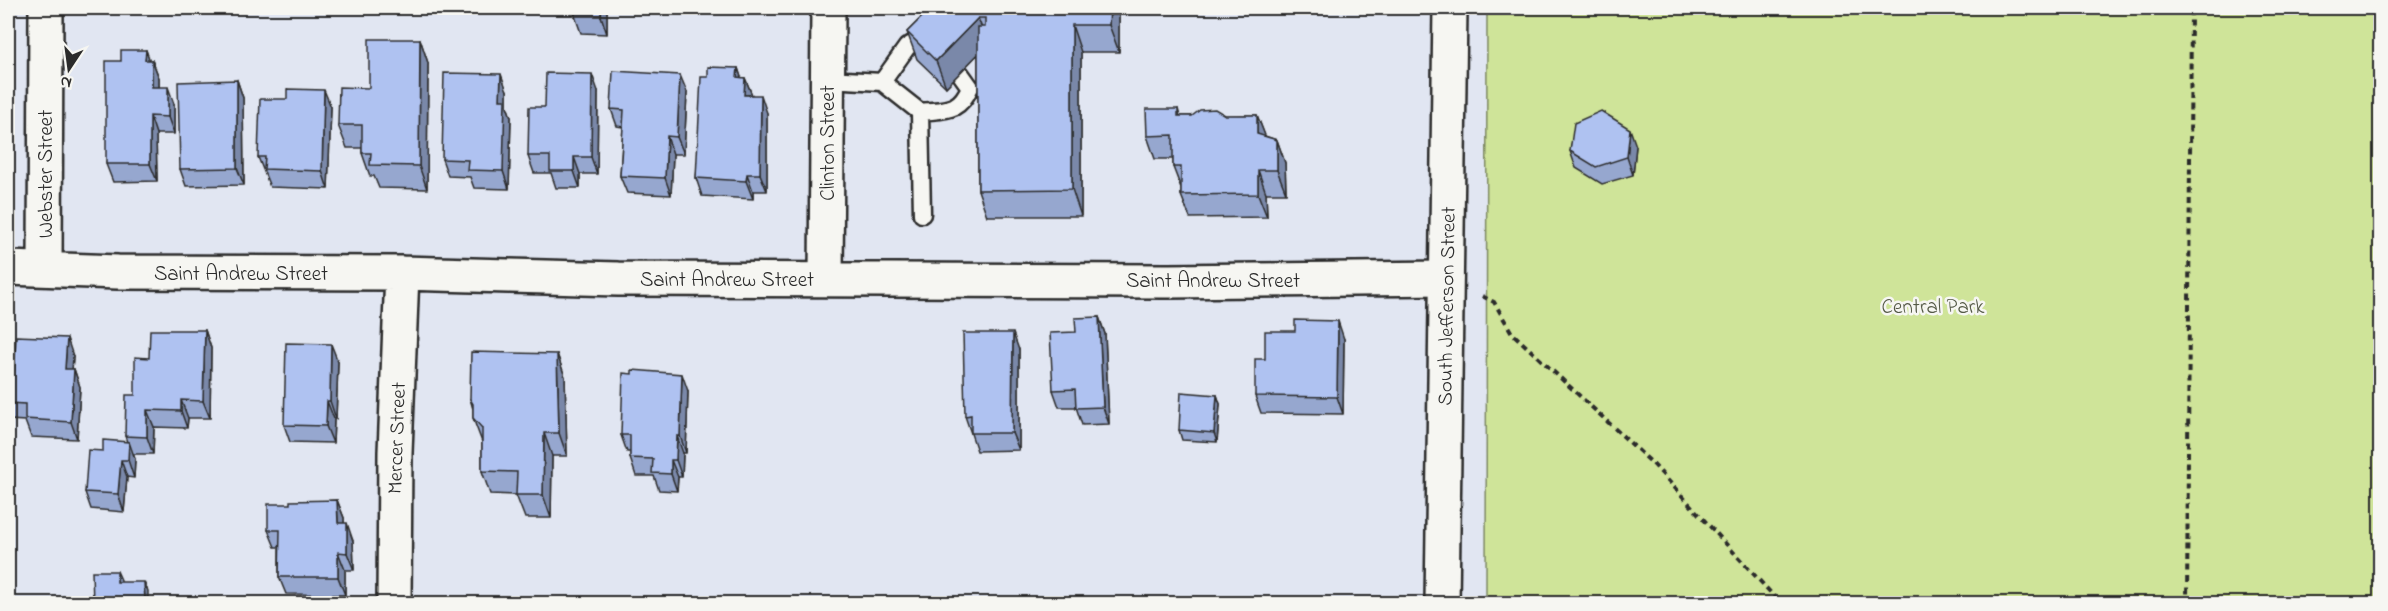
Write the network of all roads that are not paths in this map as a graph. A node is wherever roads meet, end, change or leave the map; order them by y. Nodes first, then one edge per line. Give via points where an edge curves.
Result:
1 (45, 8) edge
2 (828, 8) edge
3 (1450, 8) edge
4 (931, 44) edge
5 (960, 73) dead end
6 (827, 79) junction
7 (882, 82) junction
8 (920, 112) junction
9 (922, 214) dead end
10 (8, 268) edge
11 (45, 269) junction
12 (402, 273) junction
13 (1446, 278) junction
14 (826, 279) junction
15 (394, 603) edge
16 (1442, 603) edge

1 - 11 street, Webster Street
2 - 6 street, Clinton Street
3 - 13 street, South Jefferson Street
4 - 7 lane via 917,41 907,47
5 - 8 lane via 970,87 965,100 953,108
6 - 7 lane
6 - 14 street, Clinton Street
7 - 8 lane
8 - 9 lane
10 - 11 street, Saint Andrew Street
11 - 12 street, Saint Andrew Street
12 - 14 street, Saint Andrew Street
12 - 15 street, Mercer Street
13 - 14 street, Saint Andrew Street
13 - 16 street, South Jefferson Street

